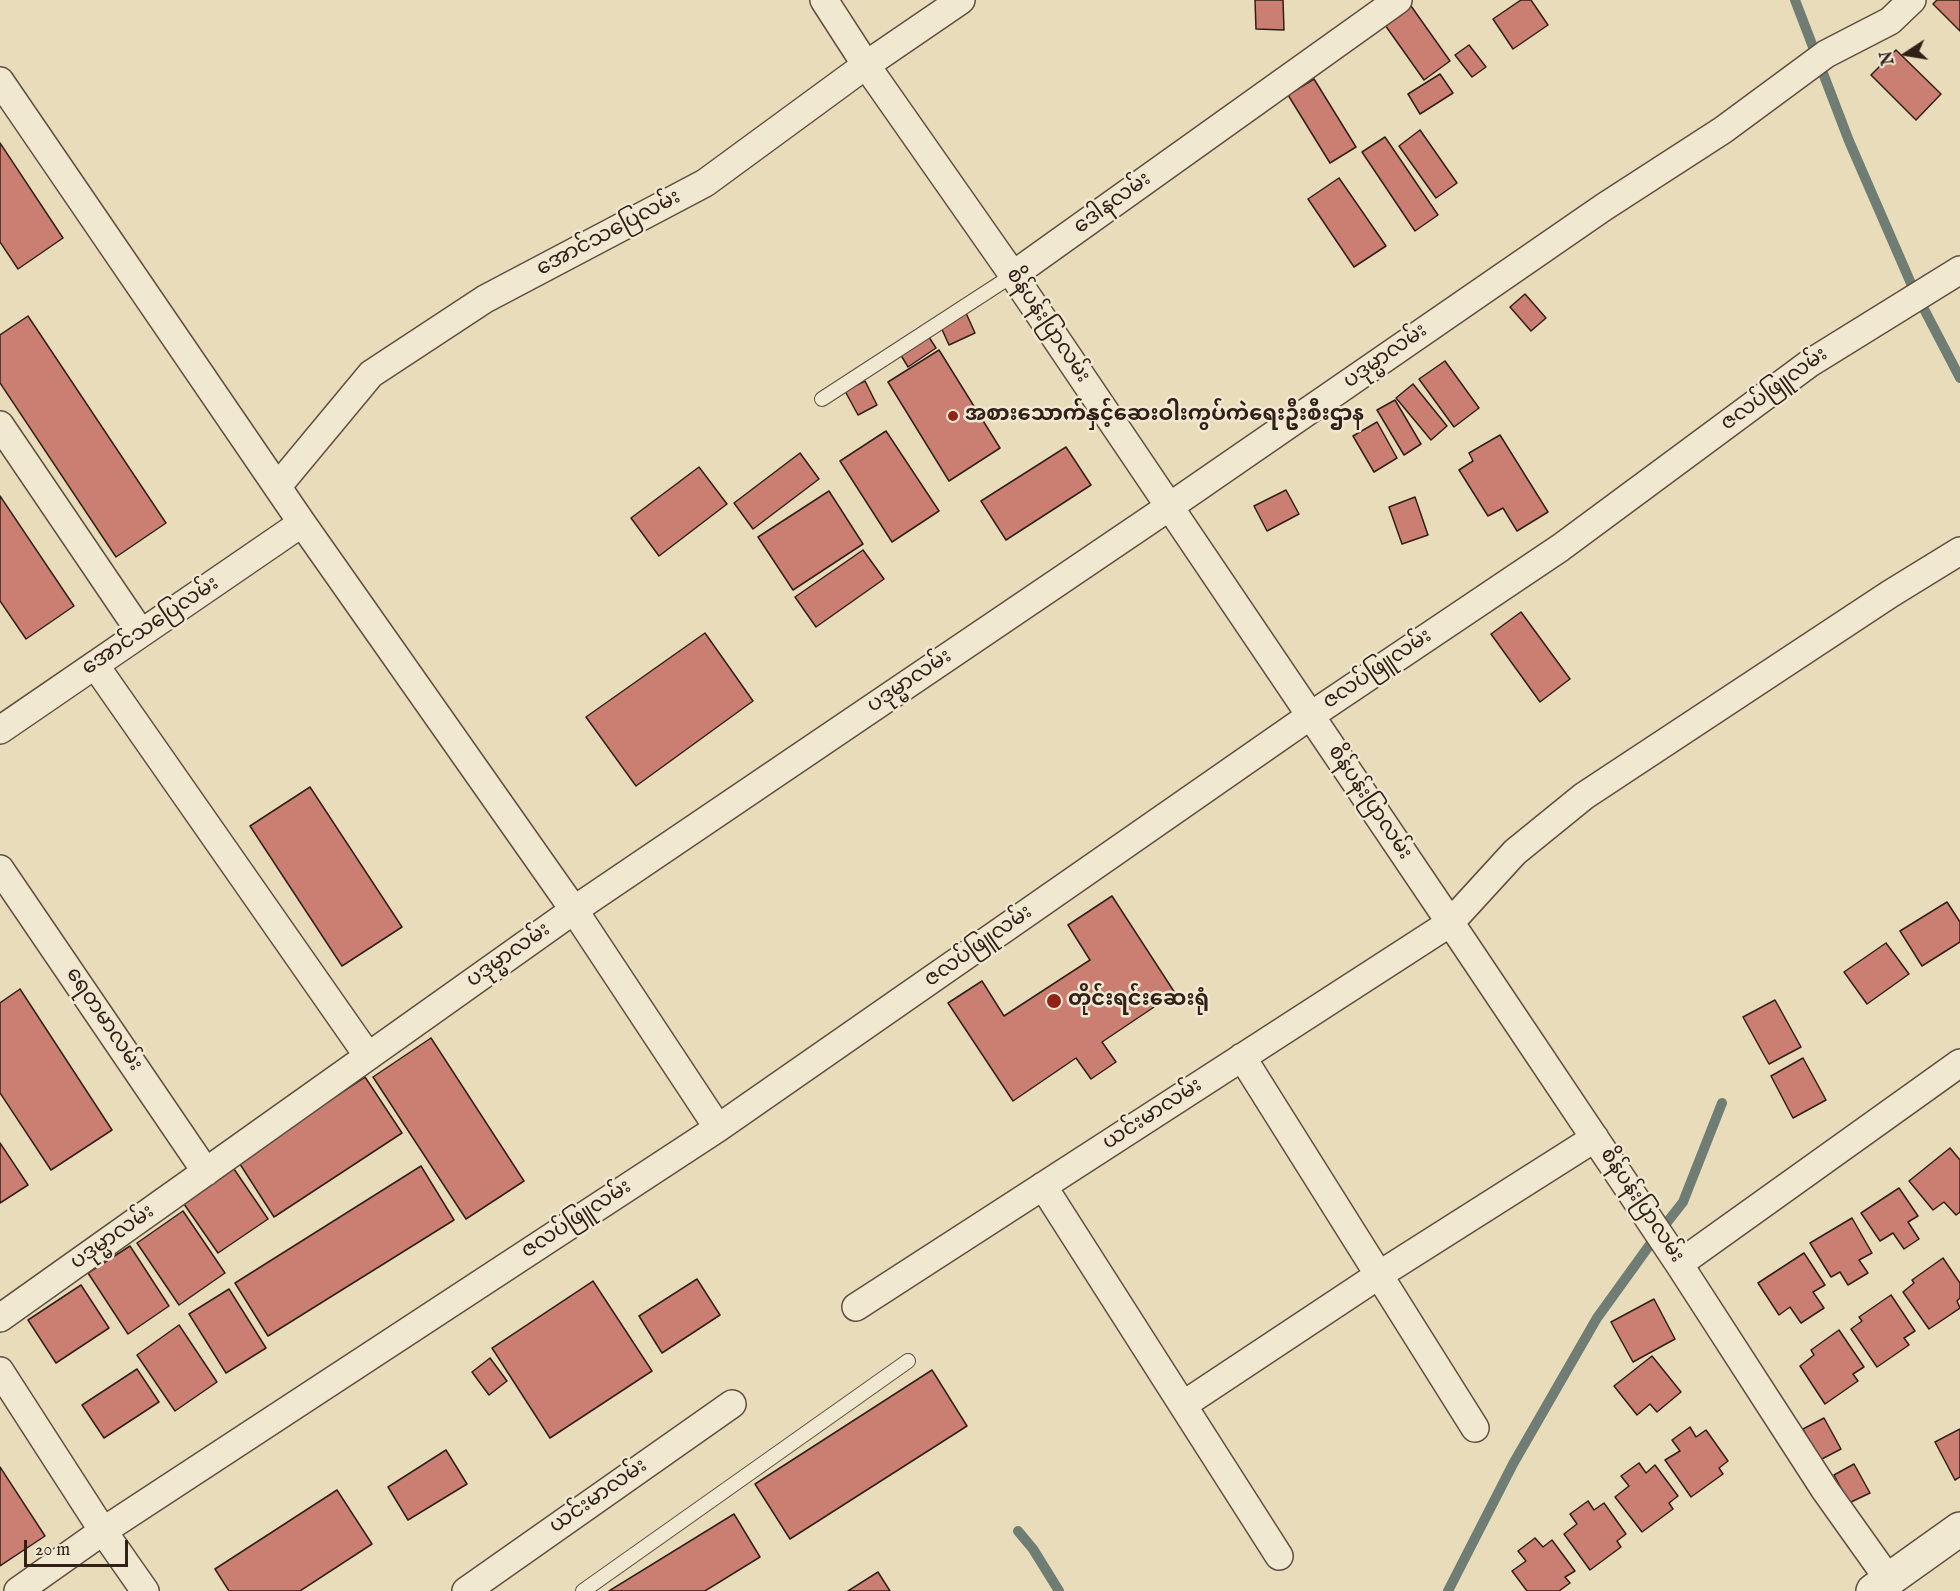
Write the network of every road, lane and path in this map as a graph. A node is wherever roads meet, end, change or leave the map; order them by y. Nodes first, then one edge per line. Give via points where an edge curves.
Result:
1 (824, 0) edge
2 (961, 0) edge
3 (1398, 0) edge
4 (1912, 0) edge
5 (866, 65) junction
6 (0, 81) edge
7 (1960, 270) edge
8 (1013, 275) junction
9 (822, 399) dead end
10 (0, 425) edge
11 (278, 486) junction
12 (1169, 507) junction
13 (302, 523) junction
14 (1960, 551) edge
15 (141, 633) junction
16 (95, 665) junction
17 (1310, 716) junction
18 (0, 730) edge
19 (0, 869) edge
20 (574, 910) junction
21 (1450, 923) junction
22 (368, 1056) junction
23 (1242, 1057) junction
24 (1960, 1063) edge
25 (718, 1128) junction
26 (1595, 1138) junction
27 (206, 1172) junction
28 (1043, 1186) junction
29 (1680, 1264) junction
30 (1379, 1275) junction
31 (856, 1307) dead end
32 (0, 1318) edge
33 (908, 1361) dead end
34 (0, 1371) edge
35 (732, 1404) dead end
36 (1183, 1405) junction
37 (1475, 1428) dead end
38 (1960, 1529) edge
39 (103, 1531) junction
40 (1280, 1556) dead end
41 (1881, 1585) edge
42 (18, 1591) edge
43 (145, 1591) edge
44 (466, 1591) edge
45 (583, 1591) edge

1 - 5 street, စိန်ပန်းပြာလမ်း
2 - 5 street, အောင်သပြေလမ်း
3 - 8 street, ဒေါနလမ်း
4 - 12 street, ပဒုမ္မာလမ်း via 1890,21 1826,54 1723,130 1604,207
5 - 8 street, စိန်ပန်းပြာလမ်း
5 - 11 street, အောင်သပြေလမ်း via 705,183 485,299 371,374
6 - 11 street
7 - 17 street, ဇလပ်ဖြူလမ်း via 1810,363 1560,548
8 - 9 lane, ဒေါနလမ်း
8 - 12 street, စိန်ပန်းပြာလမ်း
10 - 15 street
11 - 13 street
12 - 17 street, စိန်ပန်းပြာလမ်း
12 - 20 street, ပဒုမ္မာလမ်း
13 - 15 street, အောင်သပြေလမ်း
13 - 20 street
14 - 21 street, ယင်းမာလမ်း via 1584,796 1515,852
15 - 16 street, အောင်သပြေလမ်း
16 - 18 street, အောင်သပြေလမ်း
16 - 22 street
17 - 21 street, စိန်ပန်းပြာလမ်း
17 - 25 street, ဇလပ်ဖြူလမ်း
19 - 27 street, ရေတမာလမ်း
20 - 22 street, ပဒုမ္မာလမ်း
20 - 25 street
21 - 23 street, ယင်းမာလမ်း
21 - 26 street, စိန်ပန်းပြာလမ်း
22 - 27 street, ပဒုမ္မာလမ်း
23 - 28 street, ယင်းမာလမ်း
23 - 30 street
24 - 29 street
25 - 39 street, ဇလပ်ဖြူလမ်း
26 - 29 street, စိန်ပန်းပြာလမ်း
26 - 30 street
27 - 32 street, ပဒုမ္မာလမ်း
28 - 31 street, ယင်းမာလမ်း
28 - 36 street
29 - 41 street, စိန်ပန်းပြာလမ်း via 1826,1490
30 - 36 street
30 - 37 street
33 - 45 lane
34 - 39 street
35 - 44 street, ယင်းမာလမ်း
36 - 40 street
38 - 41 street
39 - 42 street, ဇလပ်ဖြူလမ်း
39 - 43 street

